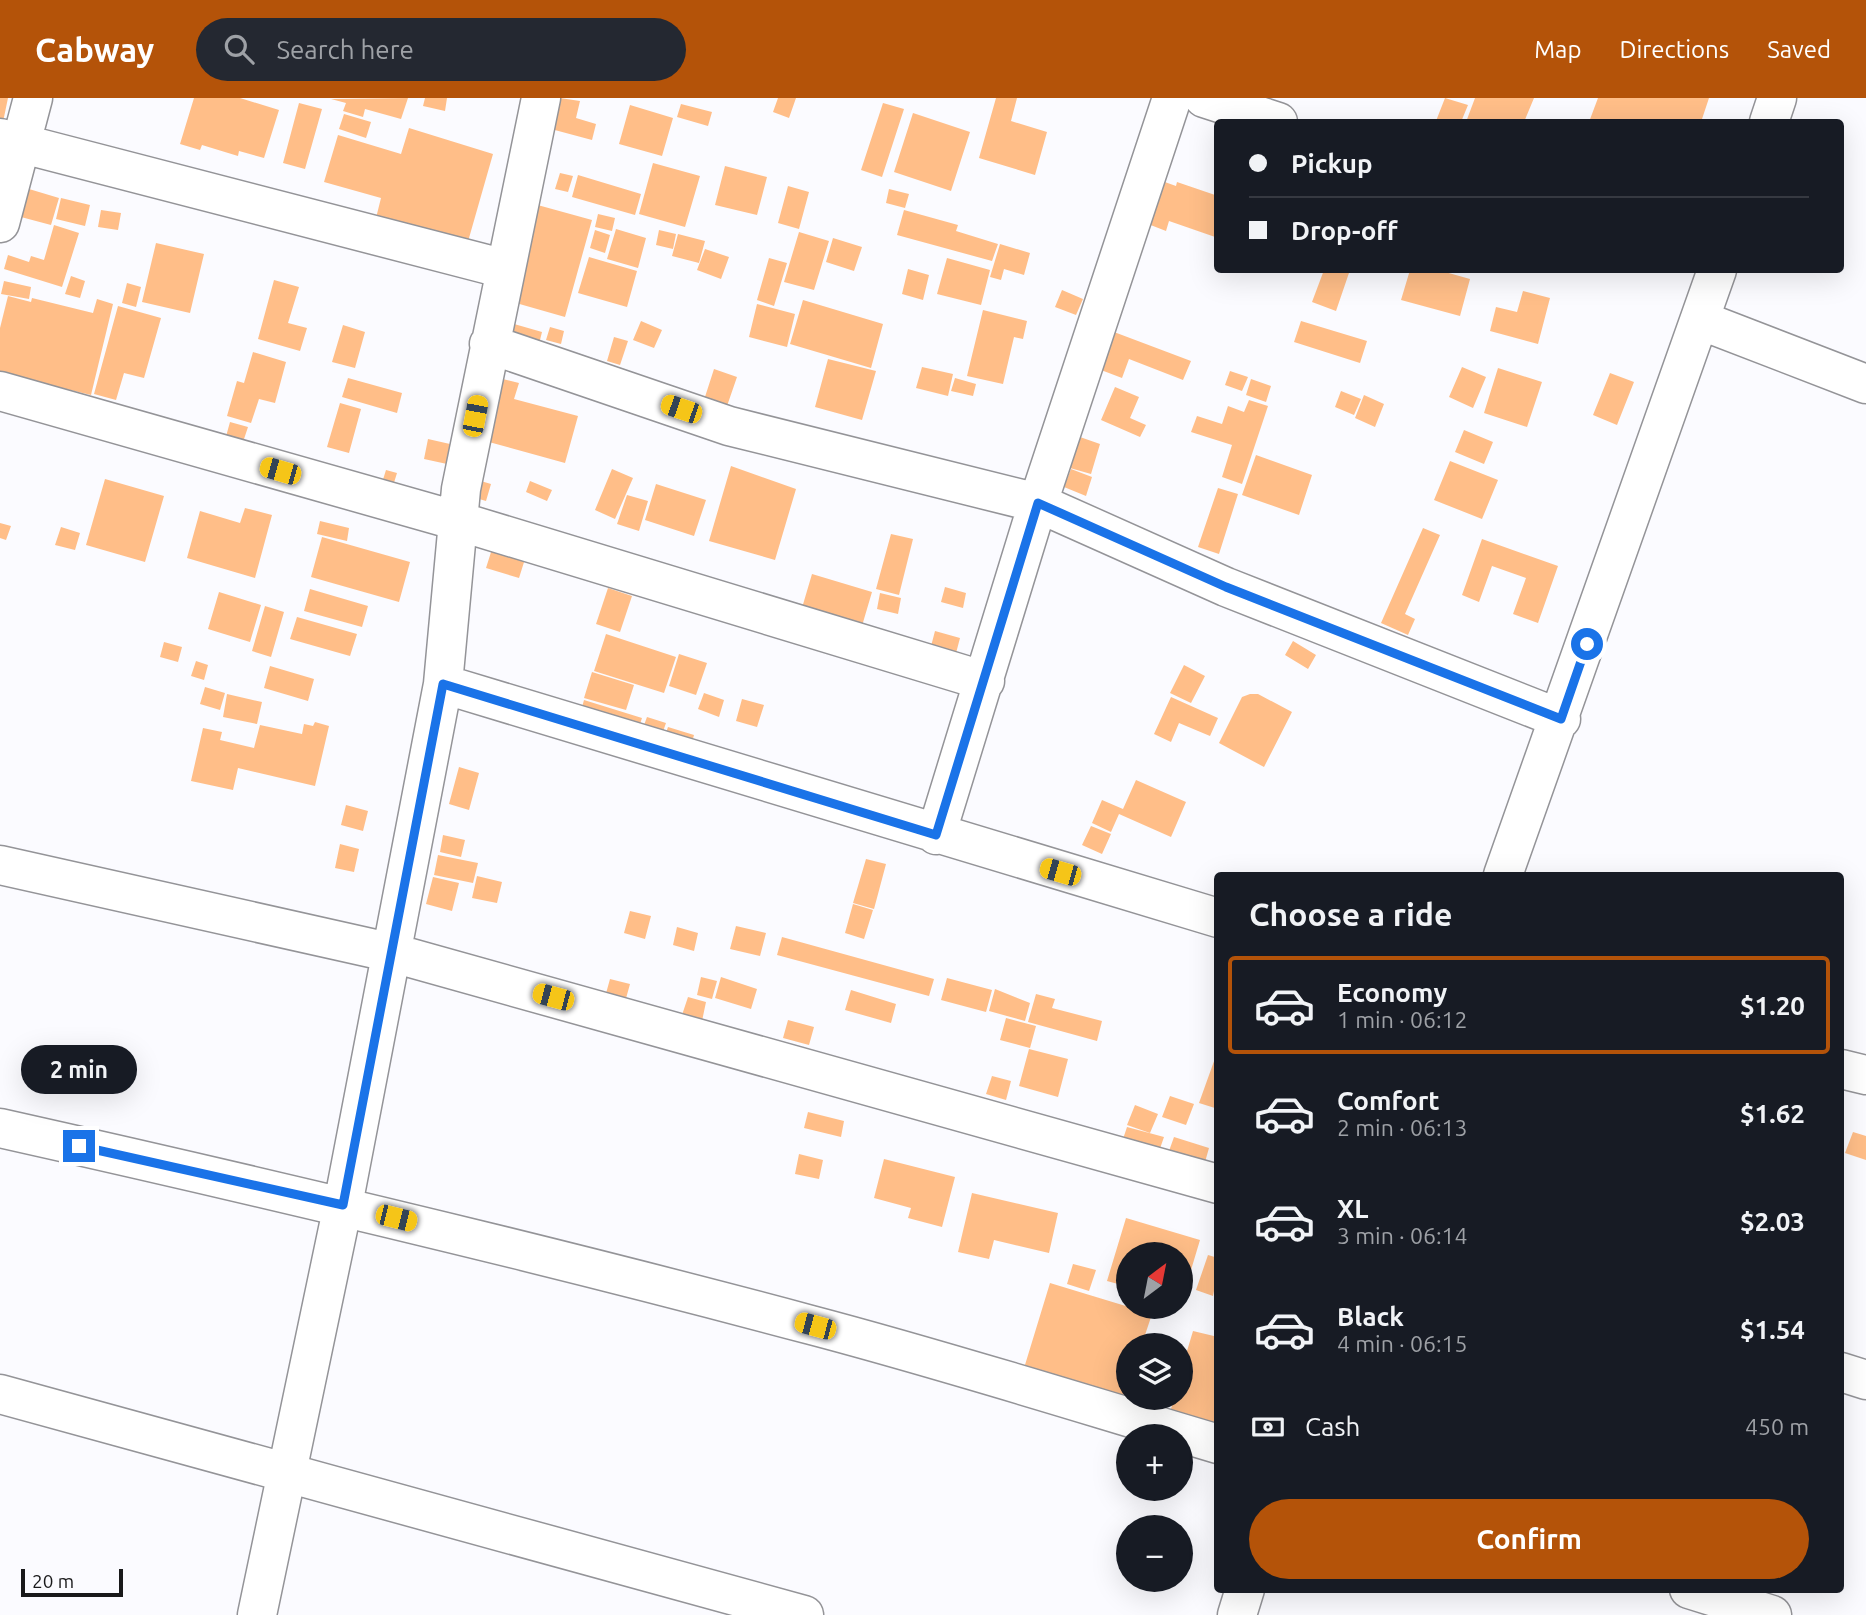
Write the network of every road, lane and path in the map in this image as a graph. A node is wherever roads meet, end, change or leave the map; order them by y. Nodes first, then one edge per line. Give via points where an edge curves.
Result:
1 (33, 98) edge
2 (541, 98) edge
3 (1172, 98) edge
4 (1204, 98) edge
5 (1777, 98) edge
6 (1269, 119) edge
7 (1770, 119) edge
8 (10, 141) edge
9 (0, 223) edge
10 (505, 268) junction
11 (1716, 273) edge
12 (1700, 320) junction
13 (489, 344) junction
14 (1866, 384) edge
15 (0, 391) edge
16 (1038, 503) junction
17 (458, 521) junction
18 (985, 681) junction
19 (443, 684) junction
20 (1561, 719) junction
21 (936, 835) junction
22 (0, 865) edge
23 (1504, 872) edge
24 (1214, 917) edge
25 (393, 953) junction
26 (1844, 1070) edge
27 (1866, 1075) edge
28 (0, 1128) edge
29 (1214, 1183) edge
30 (343, 1205) junction
31 (1844, 1373) edge
32 (1866, 1380) edge
33 (0, 1394) edge
34 (1214, 1443) edge
35 (285, 1473) junction
36 (1244, 1593) edge
37 (1702, 1593) edge
38 (257, 1615) edge
39 (804, 1615) edge
40 (1237, 1615) edge
41 (1772, 1615) edge

1 - 8 street
2 - 10 street
3 - 16 street
4 - 6 street
5 - 7 street
8 - 9 street
8 - 10 street
10 - 13 street
11 - 12 street
12 - 14 street
12 - 20 street
13 - 16 street via 729,426
13 - 17 street
15 - 17 street
16 - 18 street
16 - 20 street via 1226,587
17 - 18 street
17 - 19 street
18 - 21 street
19 - 21 street
19 - 25 street
20 - 23 street
21 - 24 street
22 - 25 street
25 - 29 street
25 - 30 street
26 - 27 street
28 - 30 street
30 - 34 street via 802,1322
30 - 35 street
31 - 32 street
33 - 35 street
35 - 38 street
35 - 39 street
36 - 40 street
37 - 41 street

